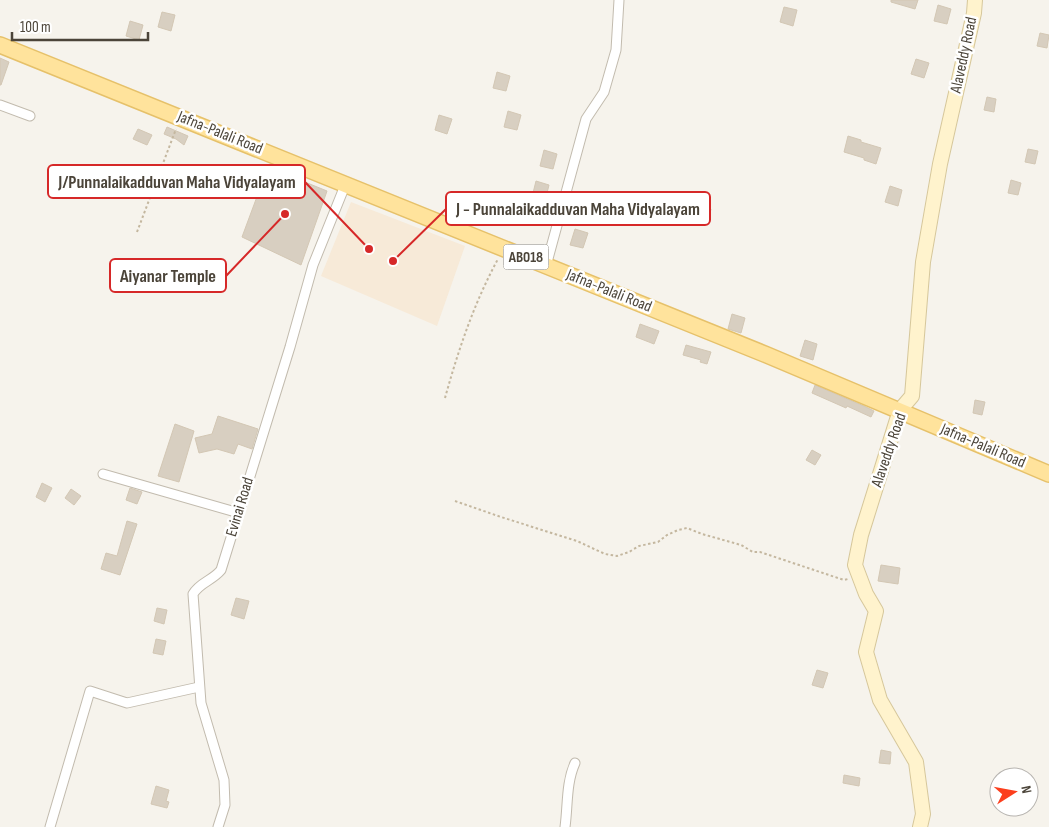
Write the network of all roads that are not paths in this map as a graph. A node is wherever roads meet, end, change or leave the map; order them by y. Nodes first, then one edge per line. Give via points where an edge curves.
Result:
1 (619, 0) edge
2 (975, 0) edge
3 (0, 45) edge
4 (0, 105) edge
5 (30, 116) dead end
6 (346, 183) junction
7 (546, 266) junction
8 (900, 410) junction
9 (103, 474) dead end
10 (1049, 474) edge
11 (239, 513) junction
12 (200, 687) junction
13 (576, 763) dead end
14 (50, 827) edge
15 (218, 827) edge
16 (564, 827) edge
17 (920, 827) edge

1 - 7 street via 616,50 604,92 586,119
2 - 8 street, Alaveddy Road via 923,262 912,396
3 - 6 main road, Jafna-Palali Road / AB018
4 - 5 street
6 - 7 main road, Jafna-Palali Road / AB018
6 - 11 street, Evinai Road via 313,265
7 - 8 main road, Jafna-Palali Road / AB018
8 - 10 main road, Jafna-Palali Road / AB018
8 - 17 street, Alaveddy Road via 861,535 856,565 876,611 866,652 880,700 916,762 923,814
9 - 11 street
11 - 12 street, Evinai Road via 221,570 197,587 193,594
12 - 14 street via 127,703 90,691
12 - 15 street, Evinai Road via 201,703 224,780 225,804
13 - 16 street via 567,790

